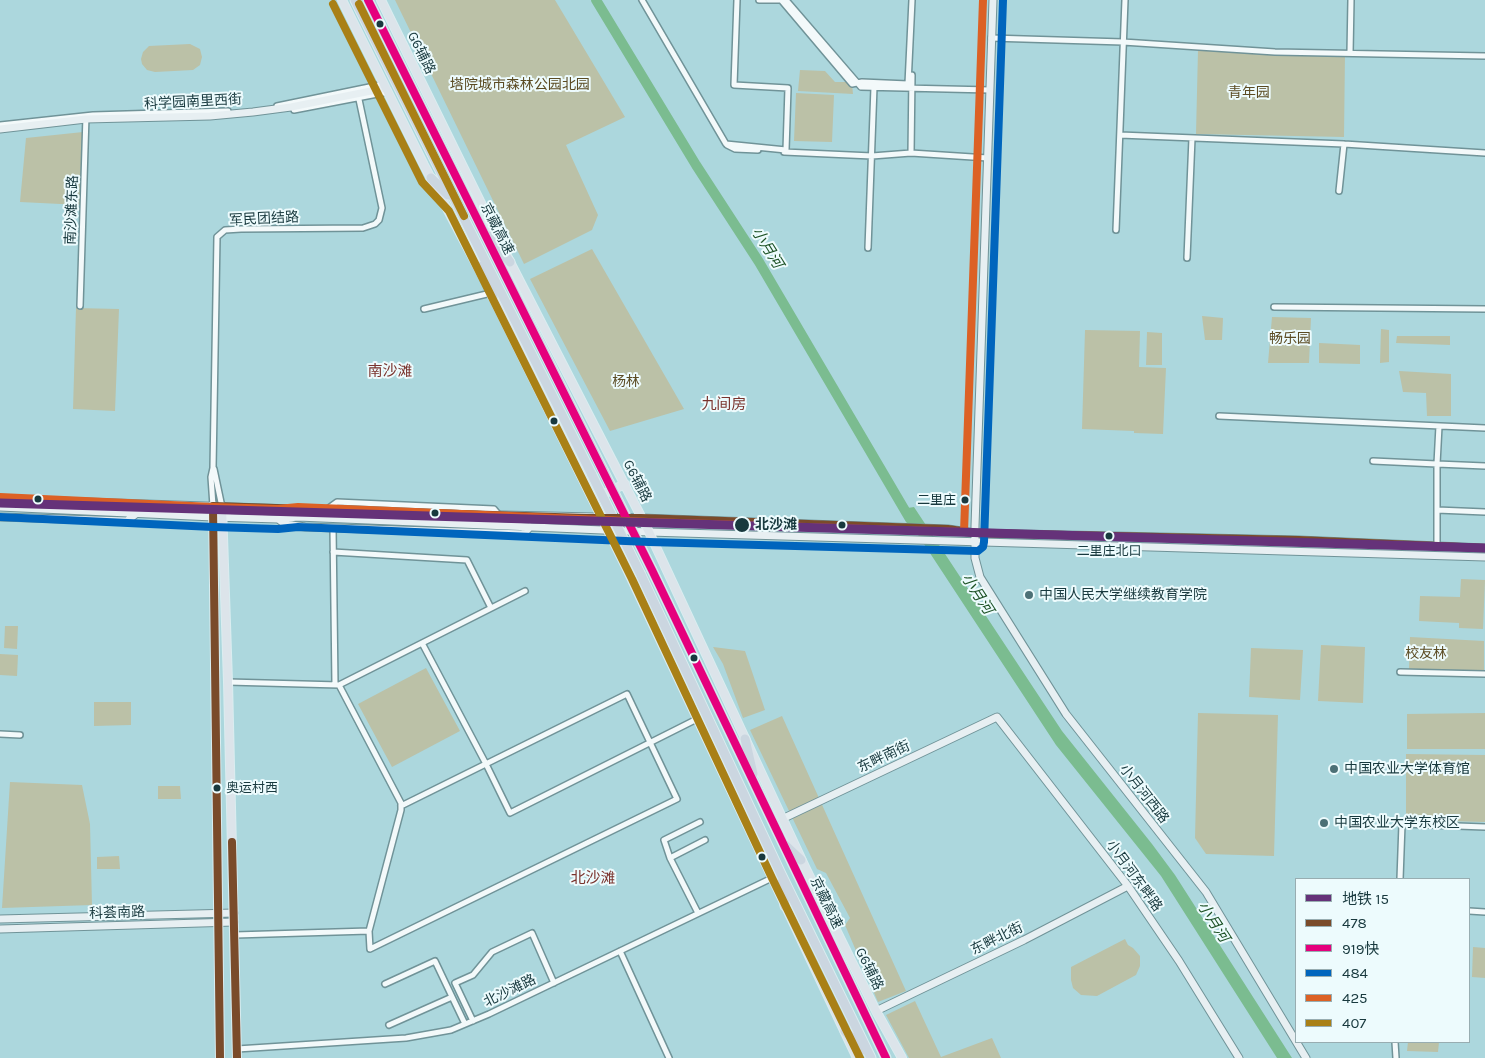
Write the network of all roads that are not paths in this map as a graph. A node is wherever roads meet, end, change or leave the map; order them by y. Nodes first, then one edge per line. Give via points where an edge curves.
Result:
1 (342, 0) edge
2 (355, 0) edge
3 (368, 0) edge
4 (382, 0) edge
5 (642, 0) edge
6 (737, 0) edge
7 (759, 0) edge
8 (786, 0) edge
9 (913, 0) edge
10 (994, 0) edge
11 (1125, 0) edge
12 (1351, 0) edge
13 (992, 38) junction
14 (1123, 42) junction
15 (1350, 53) junction
16 (1485, 56) edge
17 (858, 83) junction
18 (874, 87) junction
19 (386, 88) junction
20 (912, 88) junction
21 (990, 90) junction
22 (358, 94) junction
23 (86, 119) junction
24 (0, 127) edge
25 (0, 133) edge
26 (1120, 135) junction
27 (1192, 138) junction
28 (726, 144) junction
29 (1344, 144) junction
30 (911, 153) junction
31 (1485, 153) edge
32 (872, 156) junction
33 (988, 158) junction
34 (431, 178) junction
35 (1339, 191) dead end
36 (457, 204) junction
37 (477, 219) junction
38 (467, 225) junction
39 (1116, 230) dead end
40 (868, 248) dead end
41 (1187, 258) dead end
42 (510, 262) junction
43 (492, 295) junction
44 (80, 306) dead end
45 (1274, 308) dead end
46 (424, 309) dead end
47 (1485, 309) edge
48 (1219, 416) dead end
49 (1439, 426) junction
50 (1485, 428) edge
51 (1373, 461) dead end
52 (1437, 464) junction
53 (1485, 466) edge
54 (213, 468) junction
55 (625, 484) junction
56 (0, 499) edge
57 (593, 499) junction
58 (213, 506) junction
59 (222, 506) junction
60 (0, 507) edge
61 (1437, 510) junction
62 (1485, 512) edge
63 (136, 513) junction
64 (0, 517) edge
65 (213, 517) junction
66 (223, 517) junction
67 (586, 518) junction
68 (602, 518) junction
69 (641, 518) junction
70 (278, 519) junction
71 (417, 522) junction
72 (530, 527) junction
73 (333, 528) junction
74 (417, 530) junction
75 (592, 530) junction
76 (608, 530) junction
77 (649, 532) junction
78 (975, 533) junction
79 (214, 535) junction
80 (224, 535) junction
81 (1183, 537) junction
82 (974, 542) junction
83 (1437, 546) junction
84 (1485, 548) edge
85 (1182, 549) junction
86 (333, 552) junction
87 (659, 553) junction
88 (1485, 557) edge
89 (626, 567) junction
90 (525, 591) dead end
91 (490, 608) junction
92 (422, 643) junction
93 (1400, 672) dead end
94 (1485, 674) edge
95 (228, 682) junction
96 (337, 685) junction
97 (997, 717) joint
98 (698, 719) junction
99 (0, 734) edge
100 (20, 734) dead end
101 (745, 739) junction
102 (650, 743) junction
103 (486, 764) junction
104 (757, 791) junction
105 (401, 806) junction
106 (782, 819) junction
107 (700, 822) dead end
108 (1485, 826) edge
109 (705, 840) dead end
110 (781, 841) junction
111 (670, 858) junction
112 (801, 860) junction
113 (776, 876) junction
114 (1400, 878) edge
115 (1128, 886) junction
116 (218, 892) junction
117 (234, 892) junction
118 (785, 906) joint
119 (1470, 911) edge
120 (1485, 912) edge
121 (218, 913) junction
122 (234, 913) junction
123 (698, 913) junction
124 (0, 919) edge
125 (218, 922) junction
126 (234, 922) junction
127 (0, 929) edge
128 (369, 931) junction
129 (234, 935) junction
130 (620, 951) junction
131 (554, 983) junction
132 (385, 984) dead end
133 (452, 997) junction
134 (876, 1011) junction
135 (473, 1021) junction
136 (465, 1024) junction
137 (389, 1025) dead end
138 (845, 1031) junction
139 (1295, 1040) edge
140 (1297, 1043) edge
141 (1395, 1043) edge
142 (237, 1049) junction
143 (870, 1057) edge
144 (220, 1058) edge
145 (237, 1058) edge
146 (669, 1058) edge
147 (857, 1058) edge
148 (886, 1058) edge
149 (902, 1058) edge
150 (1239, 1058) edge
151 (1306, 1058) edge
152 (1396, 1058) edge

1 - 19 main road
2 - 36 highway, 京藏高速
3 - 37 highway, 京藏高速
4 - 42 main road, G6辅路
5 - 28 street
6 - 28 street via 734,85 788,88 786,150
7 - 17 street via 781,0 852,84
8 - 17 street
9 - 17 street via 908,84
9 - 20 street
10 - 13 street, 小月河西路
11 - 14 street
12 - 15 street
13 - 14 street
13 - 21 street, 小月河西路
14 - 15 street
14 - 26 street
15 - 16 street
17 - 18 street via 861,87
18 - 20 street
18 - 32 street
19 - 22 street, 科学园南里西街
19 - 34 main road
20 - 21 street
20 - 30 street
21 - 33 street, 小月河西路
22 - 23 street, 科学园南里西街 via 285,108 225,114
22 - 54 street, 军民团结路 via 382,208 379,220 356,229 241,229 225,230 217,237
23 - 24 street, 科学园南里西街
23 - 25 street
23 - 44 street, 南沙滩东路
26 - 27 street
26 - 39 street
27 - 29 street
27 - 41 street
28 - 32 street via 735,149
29 - 31 street
29 - 35 street
30 - 32 street
30 - 33 street
32 - 40 street
33 - 78 street, 小月河西路
34 - 36 highway
34 - 43 main road
36 - 38 highway, 京藏高速
37 - 42 highway
37 - 104 highway, 京藏高速, bridge via 652,570
38 - 43 highway
38 - 113 highway, 京藏高速, bridge via 641,575
42 - 55 main road, G6辅路
43 - 46 street
43 - 57 main road
45 - 47 street
48 - 49 street
49 - 50 street
49 - 52 street
51 - 52 street
52 - 53 street
52 - 61 street
54 - 58 street, 军民团结路
54 - 59 street, 军民团结路
55 - 57 main road
55 - 69 main road, G6辅路
56 - 58 street
57 - 68 main road
58 - 59 street
58 - 65 main road
59 - 66 main road
59 - 67 street
60 - 63 street
61 - 62 street
61 - 83 street
63 - 64 street via 127,521
63 - 65 street
65 - 66 street
65 - 79 main road
66 - 70 street
66 - 80 main road
67 - 68 street
67 - 75 street
68 - 69 street
68 - 76 main road
69 - 77 main road, G6辅路
69 - 78 street
70 - 71 street
70 - 73 street via 285,524
71 - 72 street
71 - 74 street
72 - 74 street via 523,534
72 - 75 street
73 - 74 street
73 - 86 street
75 - 76 street
76 - 77 street
76 - 89 main road
77 - 82 street
77 - 87 main road, G6辅路
78 - 81 street
78 - 82 street, 小月河西路
79 - 80 main road
79 - 116 main road
80 - 95 main road
81 - 83 street
81 - 85 street
82 - 85 street
82 - 139 street, 小月河西路 via 980,577 1066,714 1206,892
83 - 84 street
85 - 88 street
86 - 91 street via 467,560
86 - 96 street
87 - 89 main road
87 - 101 main road, G6辅路
89 - 98 main road
90 - 91 street
91 - 92 street
92 - 96 street
92 - 103 street
93 - 94 street
95 - 96 street
95 - 117 main road
96 - 105 street
97 - 106 street, 东畔南街
97 - 115 street, 小月河东畔路
98 - 102 street
98 - 113 main road
99 - 100 street
101 - 104 highway
101 - 106 main road, G6辅路
102 - 103 street via 627,694
102 - 103 street via 510,814
102 - 128 street via 677,799 370,949
103 - 105 street
104 - 110 highway, 京藏高速
105 - 128 street
106 - 112 main road, G6辅路
107 - 111 street via 664,840
108 - 114 street via 1402,824
109 - 111 street
110 - 112 highway
110 - 148 highway, 京藏高速
111 - 123 street
112 - 134 main road, G6辅路
113 - 118 highway
113 - 123 street, 北沙滩路
113 - 143 highway, 京藏高速
115 - 134 street, 东畔北街
115 - 150 street, 小月河东畔路
116 - 117 main road
116 - 121 main road
117 - 122 main road
118 - 138 main road
119 - 120 street
121 - 122 street, 科荟南路
121 - 124 street, 科荟南路
121 - 125 main road
122 - 126 main road
123 - 130 street, 北沙滩路
125 - 126 street, 科荟南路
125 - 127 street, 科荟南路
125 - 144 main road
126 - 129 main road
128 - 129 street
129 - 142 main road
130 - 131 street, 北沙滩路
130 - 146 street
131 - 135 street, 北沙滩路
131 - 135 street via 532,933 492,952 474,975 455,983
132 - 133 street via 435,961
133 - 136 street
133 - 137 street
134 - 149 main road, G6辅路
135 - 136 street, 北沙滩路
136 - 142 street, 北沙滩路 via 451,1030 406,1038
138 - 143 highway
138 - 147 main road
140 - 151 street, 小月河西路
141 - 152 street
142 - 145 main road

